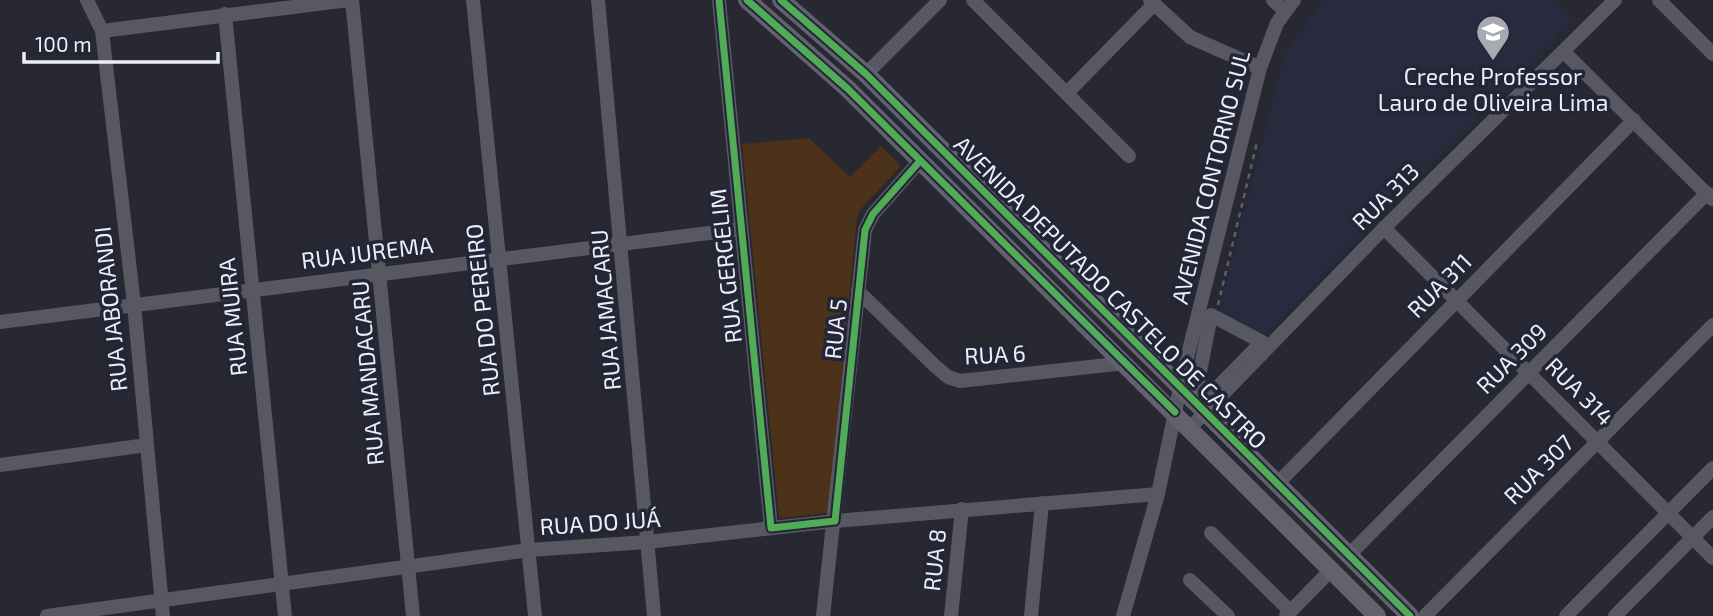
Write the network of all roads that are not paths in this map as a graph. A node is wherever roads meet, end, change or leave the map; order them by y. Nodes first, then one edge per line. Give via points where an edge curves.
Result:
1 (87, 0) edge
2 (351, 0) edge
3 (473, 0) edge
4 (598, 0) edge
5 (719, 0) edge
6 (747, 0) edge
7 (781, 0) edge
8 (940, 0) edge
9 (973, 0) edge
10 (1273, 0) edge
11 (1615, 0) edge
12 (1659, 0) edge
13 (1152, 2) edge
14 (1289, 5) edge
15 (225, 14) junction
16 (102, 31) junction
17 (1564, 52) junction
18 (1713, 54) edge
19 (1260, 68) junction
20 (866, 74) junction
21 (1067, 93) junction
22 (1634, 120) junction
23 (1129, 156) dead end
24 (920, 161) junction
25 (1710, 197) edge
26 (1384, 228) junction
27 (741, 229) junction
28 (623, 244) junction
29 (499, 259) junction
30 (381, 273) junction
31 (252, 289) junction
32 (858, 291) junction
33 (1457, 299) junction
34 (134, 304) junction
35 (1215, 317) joint
36 (0, 321) edge
37 (1713, 325) edge
38 (1126, 363) junction
39 (1528, 372) junction
40 (1180, 387) junction
41 (1175, 412) junction
42 (1205, 412) junction
43 (1191, 427) junction
44 (1598, 441) junction
45 (147, 445) junction
46 (0, 465) edge
47 (1713, 468) edge
48 (1277, 484) junction
49 (1158, 494) junction
50 (1042, 503) junction
51 (962, 509) junction
52 (1667, 513) junction
53 (1713, 516) edge
54 (835, 521) junction
55 (771, 528) junction
56 (1211, 533) dead end
57 (1692, 538) junction
58 (647, 542) junction
59 (528, 550) junction
60 (1348, 555) junction
61 (1713, 558) edge
62 (408, 569) junction
63 (1331, 570) junction
64 (1190, 580) dead end
65 (282, 586) junction
66 (162, 609) edge
67 (1288, 614) edge
68 (47, 616) edge
69 (285, 616) edge
70 (412, 616) edge
71 (535, 616) edge
72 (654, 616) edge
73 (823, 616) edge
74 (951, 616) edge
75 (1031, 616) edge
76 (1123, 616) edge
77 (1228, 616) edge
78 (1377, 616) edge
79 (1410, 616) edge
80 (1425, 616) edge
81 (1566, 616) edge
82 (1615, 616) edge

1 - 16 street, RUA JABORANDI
2 - 15 street
2 - 30 street, RUA MANDACARU
3 - 29 street, RUA DO PEREIRO
4 - 28 street, RUA JAMACARU
5 - 27 street, RUA GERGELIM
6 - 24 main road, AVENIDA DEPUTADO CASTELO DE CASTRO via 848,89
7 - 20 main road, AVENIDA DEPUTADO CASTELO DE CASTRO
8 - 20 street
9 - 21 street
10 - 14 street
11 - 17 street, RUA 313
12 - 18 street
13 - 19 street via 1190,37
13 - 21 street
14 - 19 street, AVENIDA CONTORNO SUL
15 - 16 street
15 - 31 street, RUA MUIRA
16 - 34 street, RUA JABORANDI
17 - 22 street
17 - 26 street, RUA 313
19 - 40 street, AVENIDA CONTORNO SUL
20 - 40 main road, AVENIDA DEPUTADO CASTELO DE CASTRO
21 - 23 street
22 - 25 street
22 - 33 street, RUA 311
24 - 32 street, RUA 5 via 873,214 865,230
24 - 38 main road, AVENIDA DEPUTADO CASTELO DE CASTRO
25 - 39 street, RUA 309
26 - 33 street, RUA 314
26 - 42 street, RUA 313
27 - 28 street, RUA JUREMA
27 - 55 street, RUA GERGELIM
28 - 29 street, RUA JUREMA
28 - 58 street, RUA JAMACARU
29 - 30 street, RUA JUREMA
29 - 59 street, RUA DO PEREIRO
30 - 31 street, RUA JUREMA
30 - 62 street, RUA MANDACARU
31 - 34 street, RUA JUREMA
31 - 65 street, RUA MUIRA
32 - 38 street, RUA 6 via 935,366 960,381
32 - 54 street, RUA 5
33 - 39 street, RUA 314
33 - 48 street, RUA 311
34 - 36 street, RUA JUREMA
34 - 45 street, RUA JABORANDI
35 - 35 street via 1212,315 1197,375 1197,387 1204,393 1216,389 1262,342
37 - 44 street, RUA 307
38 - 41 main road, AVENIDA DEPUTADO CASTELO DE CASTRO
39 - 44 street, RUA 314
39 - 60 street, RUA 309
40 - 41 street, AVENIDA CONTORNO SUL
40 - 42 main road, AVENIDA DEPUTADO CASTELO DE CASTRO
41 - 43 main road, AVENIDA DEPUTADO CASTELO DE CASTRO
41 - 49 street, AVENIDA CONTORNO SUL
42 - 43 street, RUA 313
42 - 48 main road, AVENIDA DEPUTADO CASTELO DE CASTRO
43 - 63 main road, AVENIDA DEPUTADO CASTELO DE CASTRO
44 - 52 street, RUA 314
44 - 80 street, RUA 307
45 - 46 street
45 - 66 street, RUA JABORANDI
47 - 52 street
48 - 60 main road, AVENIDA DEPUTADO CASTELO DE CASTRO
49 - 50 street, RUA DO JUÁ
49 - 76 street, AVENIDA CONTORNO SUL
50 - 51 street, RUA DO JUÁ
50 - 75 street
51 - 54 street, RUA DO JUÁ
51 - 74 street, RUA 8
52 - 57 street, RUA 314
52 - 81 street
53 - 57 street
54 - 55 street, RUA DO JUÁ
54 - 73 street, RUA 5
55 - 58 street, RUA DO JUÁ
56 - 67 street
57 - 61 street, RUA 314
57 - 82 street
58 - 59 street, RUA DO JUÁ
58 - 72 street, RUA JAMACARU
59 - 62 street, RUA DO JUÁ
59 - 71 street, RUA DO PEREIRO
60 - 79 main road, AVENIDA DEPUTADO CASTELO DE CASTRO
62 - 65 street, RUA DO JUÁ
62 - 70 street, RUA MANDACARU
63 - 67 street
63 - 78 main road, AVENIDA DEPUTADO CASTELO DE CASTRO
64 - 77 street
65 - 66 street, RUA DO JUÁ
65 - 69 street, RUA MUIRA
66 - 68 street, RUA DO JUÁ

